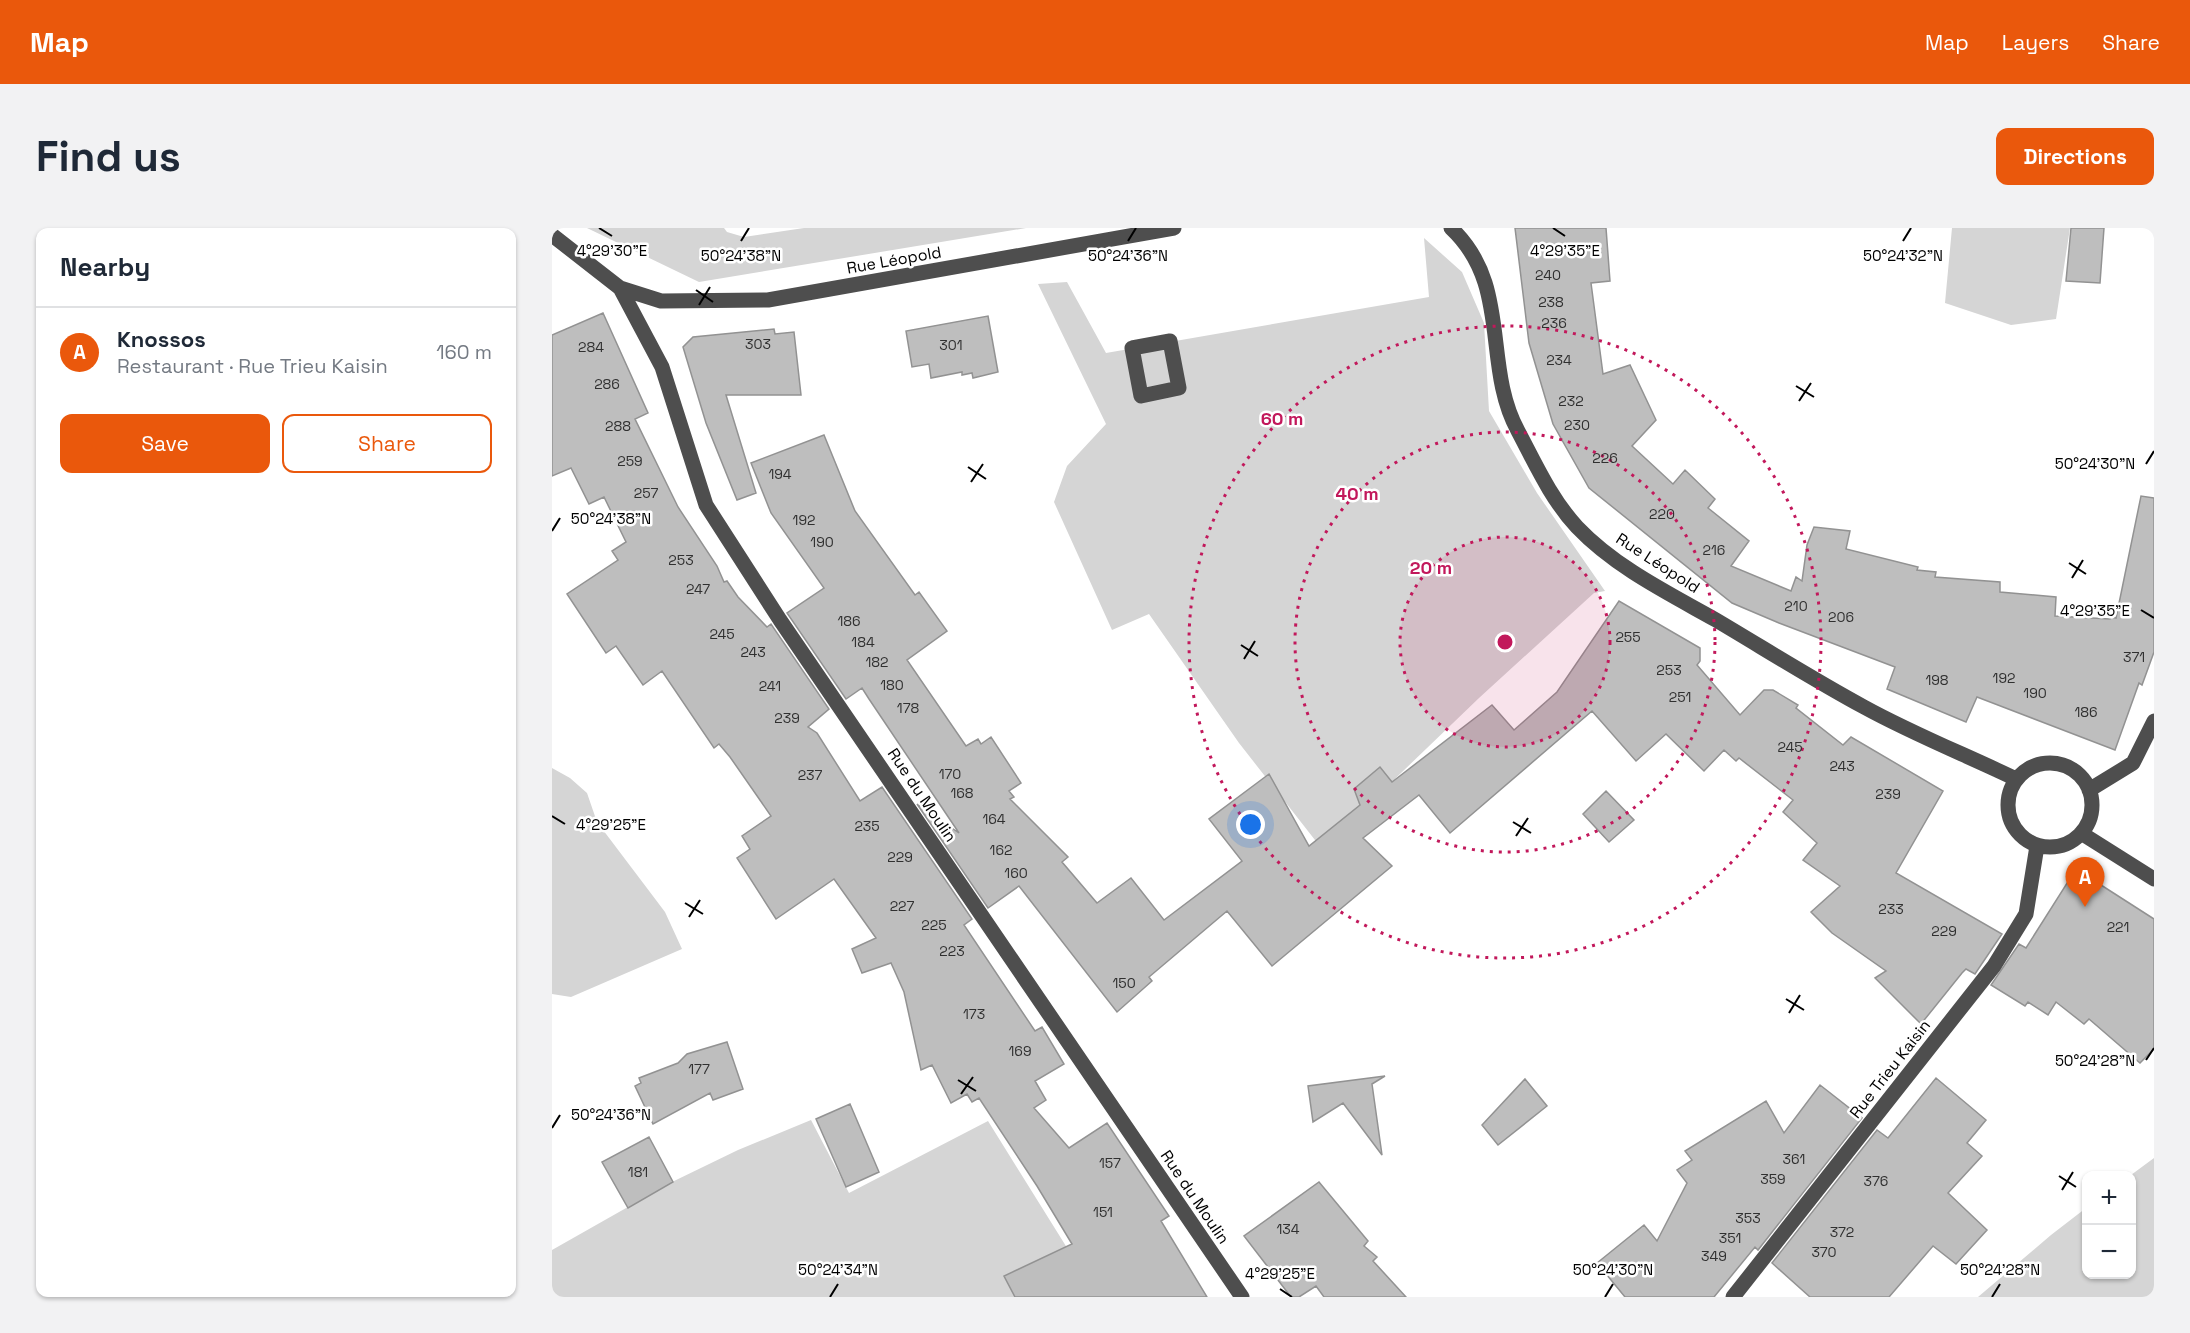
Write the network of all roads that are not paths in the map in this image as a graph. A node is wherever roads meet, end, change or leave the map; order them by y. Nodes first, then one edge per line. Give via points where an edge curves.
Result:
1 (1174, 228) edge
2 (1451, 228) edge
3 (552, 235) edge
4 (620, 288) junction
5 (2154, 721) edge
6 (2016, 779) junction
7 (2089, 790) junction
8 (2081, 833) junction
9 (2037, 846) junction
10 (2154, 879) edge
11 (1242, 1297) edge
12 (1733, 1297) edge

1 - 4 street, Rue Léopold via 768,300 661,301
2 - 6 street, Rue Léopold via 1468,245 1482,270 1490,297 1502,382 1514,423 1558,502 1577,527 1631,571 1865,708
3 - 4 street
4 - 11 street, Rue du Moulin via 662,368 706,505 780,620
5 - 7 street via 2133,763
6 - 7 street via 2036,765 2049,763 2073,770
6 - 9 street via 2007,801 2008,813 2018,834
7 - 8 street via 2091,813
8 - 9 street via 2061,846
8 - 10 street
9 - 12 street, Rue Trieu Kaisin via 2026,914 1994,966

